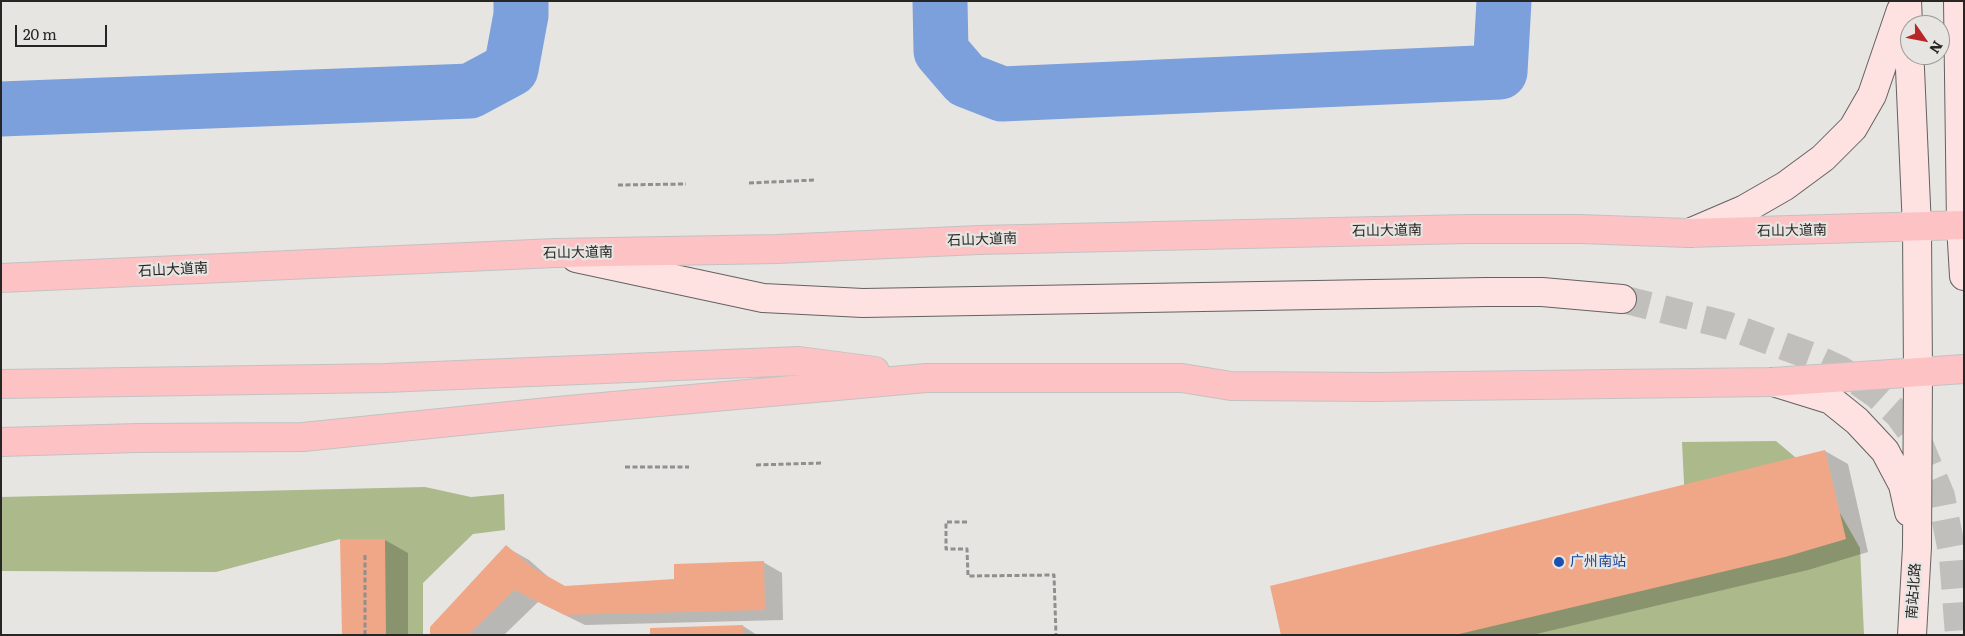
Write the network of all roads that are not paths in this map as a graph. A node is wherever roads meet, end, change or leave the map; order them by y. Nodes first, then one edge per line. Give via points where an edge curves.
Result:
1 (1905, 1) edge
2 (1960, 14) edge
3 (1962, 225) edge
4 (1917, 228) junction
5 (1688, 233) junction
6 (555, 254) junction
7 (1964, 276) edge
8 (1, 278) edge
9 (1622, 299) tunnel mouth
10 (1964, 369) edge
11 (1918, 373) junction
12 (926, 378) junction
13 (1773, 382) junction
14 (1, 384) edge
15 (1, 442) edge
16 (1917, 547) junction
17 (1912, 635) edge

1 - 4 main road
1 - 5 main road via 1872,95 1853,128 1823,158 1784,186 1745,209
2 - 3 main road
3 - 4 main road, 石山大道南
3 - 7 main road
4 - 5 main road, 石山大道南
4 - 11 main road
5 - 6 main road, 石山大道南 via 1468,229
6 - 8 main road, 石山大道南
6 - 9 main road via 763,298 863,304 1486,292 1542,292
10 - 11 main road
11 - 13 main road
11 - 16 main road
12 - 13 main road via 1182,378 1231,386 1365,387
12 - 14 main road via 799,361 384,378
12 - 15 main road via 303,437
13 - 16 main road via 1831,400 1886,451 1903,485
16 - 17 main road, 南站北路

